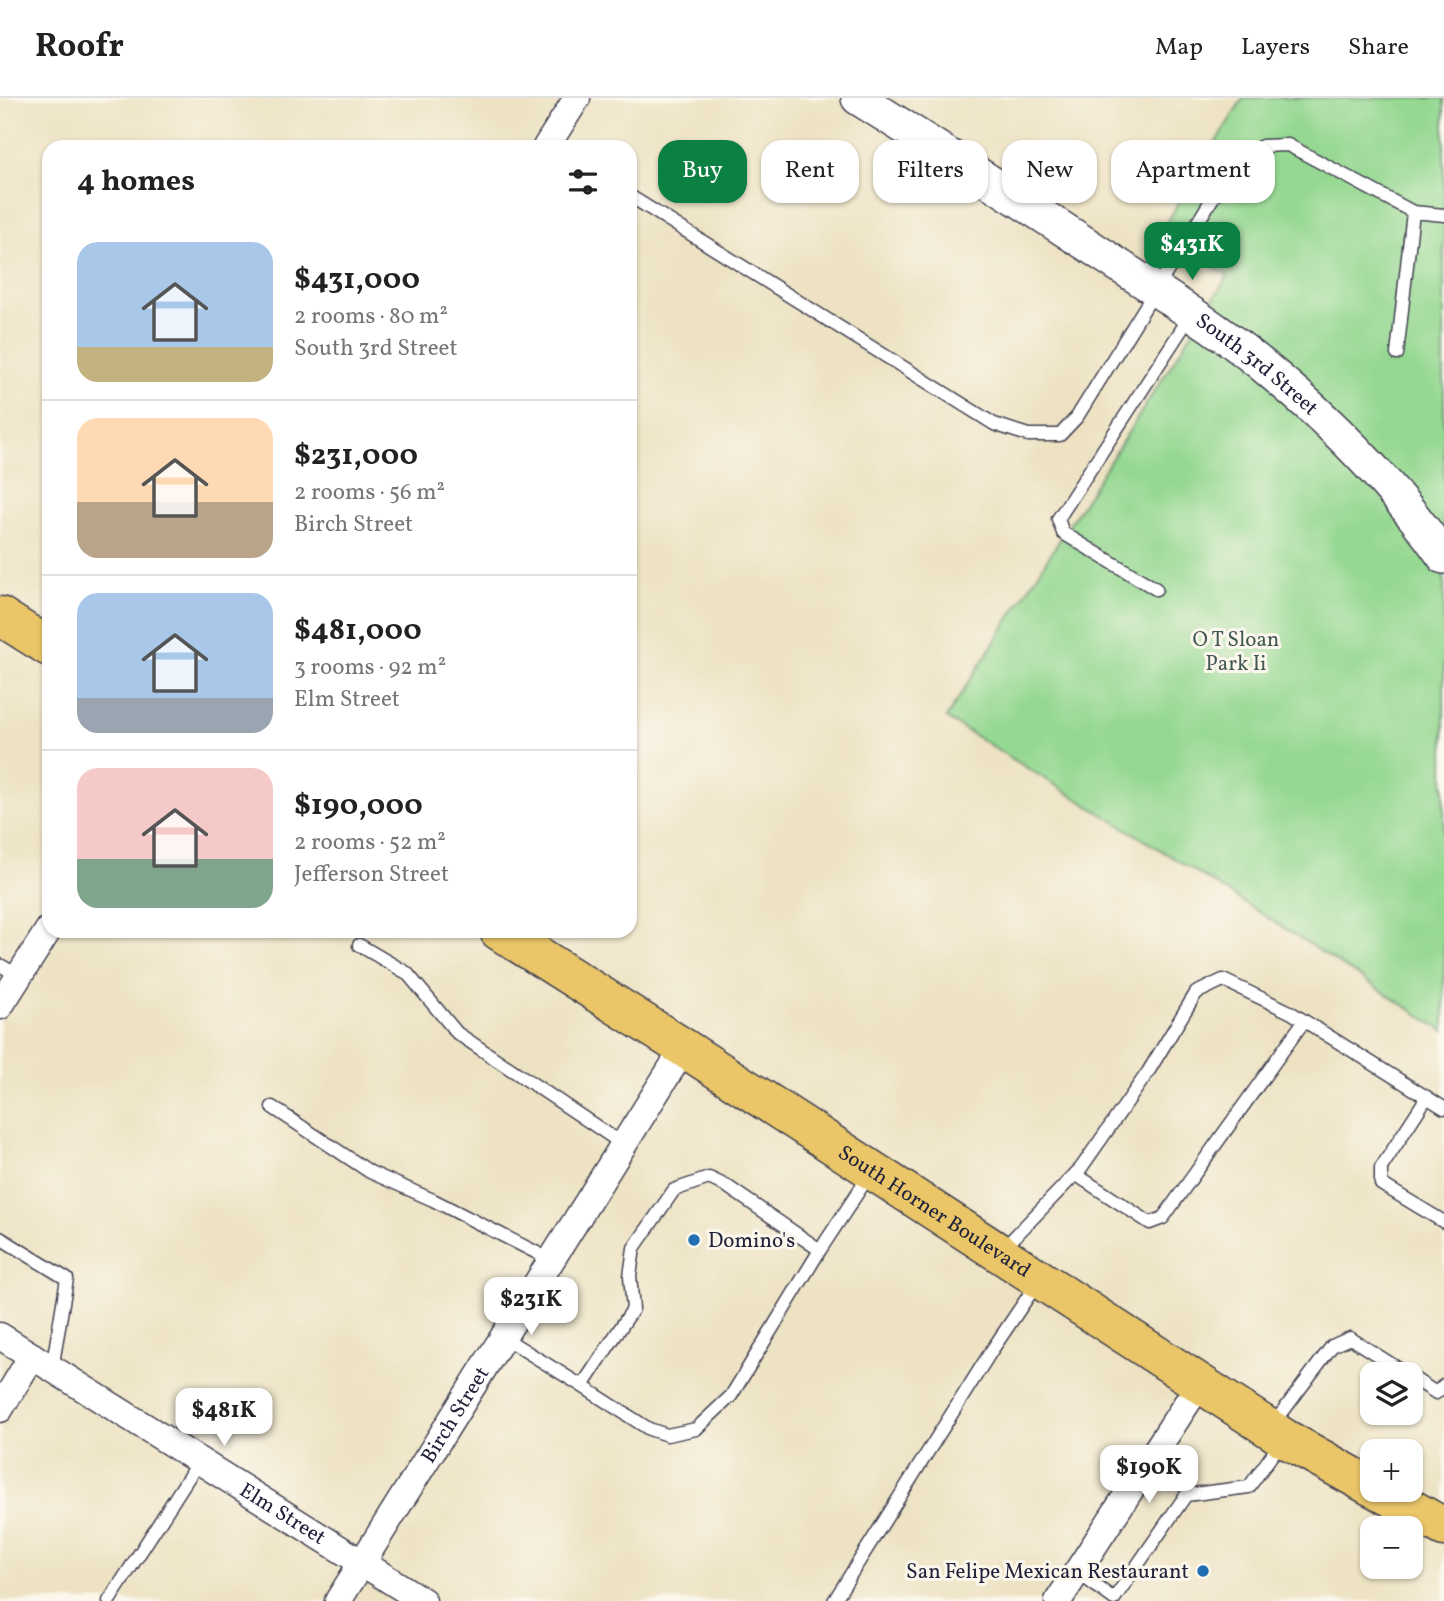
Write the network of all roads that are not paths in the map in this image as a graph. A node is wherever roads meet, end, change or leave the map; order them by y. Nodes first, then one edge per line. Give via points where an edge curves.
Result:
1 (577, 98) edge
2 (858, 98) edge
3 (552, 140) edge
4 (637, 201) edge
5 (1413, 212) junction
6 (1444, 215) edge
7 (1156, 290) junction
8 (1192, 314) junction
9 (1397, 354) dead end
10 (1444, 557) edge
11 (1156, 589) dead end
12 (0, 616) edge
13 (42, 643) edge
14 (42, 936) edge
15 (510, 938) edge
16 (359, 945) dead end
17 (10, 970) edge
18 (0, 1006) edge
19 (1304, 1021) junction
20 (684, 1048) junction
21 (1427, 1097) junction
22 (272, 1107) dead end
23 (1444, 1108) edge
24 (624, 1145) junction
25 (872, 1170) junction
26 (1075, 1174) junction
27 (1444, 1222) edge
28 (0, 1238) edge
29 (820, 1250) junction
30 (999, 1253) junction
31 (551, 1260) junction
32 (1040, 1279) junction
33 (0, 1336) edge
34 (503, 1337) junction
35 (42, 1362) junction
36 (1388, 1362) edge
37 (1200, 1383) junction
38 (1423, 1384) edge
39 (1444, 1385) edge
40 (582, 1386) junction
41 (0, 1409) edge
42 (1277, 1433) junction
43 (199, 1461) junction
44 (1360, 1480) edge
45 (1399, 1502) edge
46 (1444, 1527) edge
47 (362, 1562) junction
48 (1077, 1572) junction
49 (1114, 1600) edge
50 (109, 1601) edge
51 (338, 1601) edge
52 (423, 1601) edge
53 (834, 1601) edge
54 (1058, 1601) edge

1 - 3 street
2 - 7 street, South 3rd Street
4 - 7 lane via 994,424 1028,435 1060,435 1077,417
5 - 6 lane
5 - 7 lane via 1288,145 1262,146 1230,170
5 - 9 lane
7 - 8 street, South 3rd Street
8 - 10 street, South 3rd Street via 1274,374 1340,433
8 - 11 lane via 1058,519 1063,533
12 - 13 main road
14 - 17 street
15 - 20 main road, South Horner Boulevard
16 - 24 lane via 407,973 457,1033
17 - 18 street
19 - 21 lane
19 - 26 lane via 1223,980 1196,993 1149,1072
19 - 26 lane via 1163,1218 1150,1223
20 - 24 street, Birch Street
20 - 25 main road, South Horner Boulevard
21 - 23 lane
21 - 27 lane via 1381,1168 1381,1184
22 - 31 lane via 370,1172
24 - 31 street, Birch Street
25 - 29 lane
25 - 30 main road, South Horner Boulevard
26 - 30 lane
28 - 35 lane via 67,1279
29 - 40 lane via 731,1396 696,1429 667,1435 649,1429
29 - 40 lane via 709,1178 674,1190 634,1248 630,1276 633,1309
30 - 32 main road, South Horner Boulevard
31 - 34 street, Birch Street
32 - 37 main road, South Horner Boulevard
32 - 53 lane
33 - 35 street, Elm Street
34 - 40 lane
34 - 47 street, Birch Street
35 - 41 street
35 - 43 street, Elm Street
36 - 42 lane via 1350,1338 1332,1346
37 - 42 main road, South Horner Boulevard
37 - 48 street
38 - 39 lane via 1436,1392
42 - 44 main road, South Horner Boulevard
42 - 49 lane via 1250,1487 1186,1494
43 - 47 street, Elm Street
43 - 50 lane
45 - 46 main road, South Horner Boulevard
47 - 51 street, Birch Street
47 - 52 street, Elm Street
48 - 49 lane
48 - 54 street

